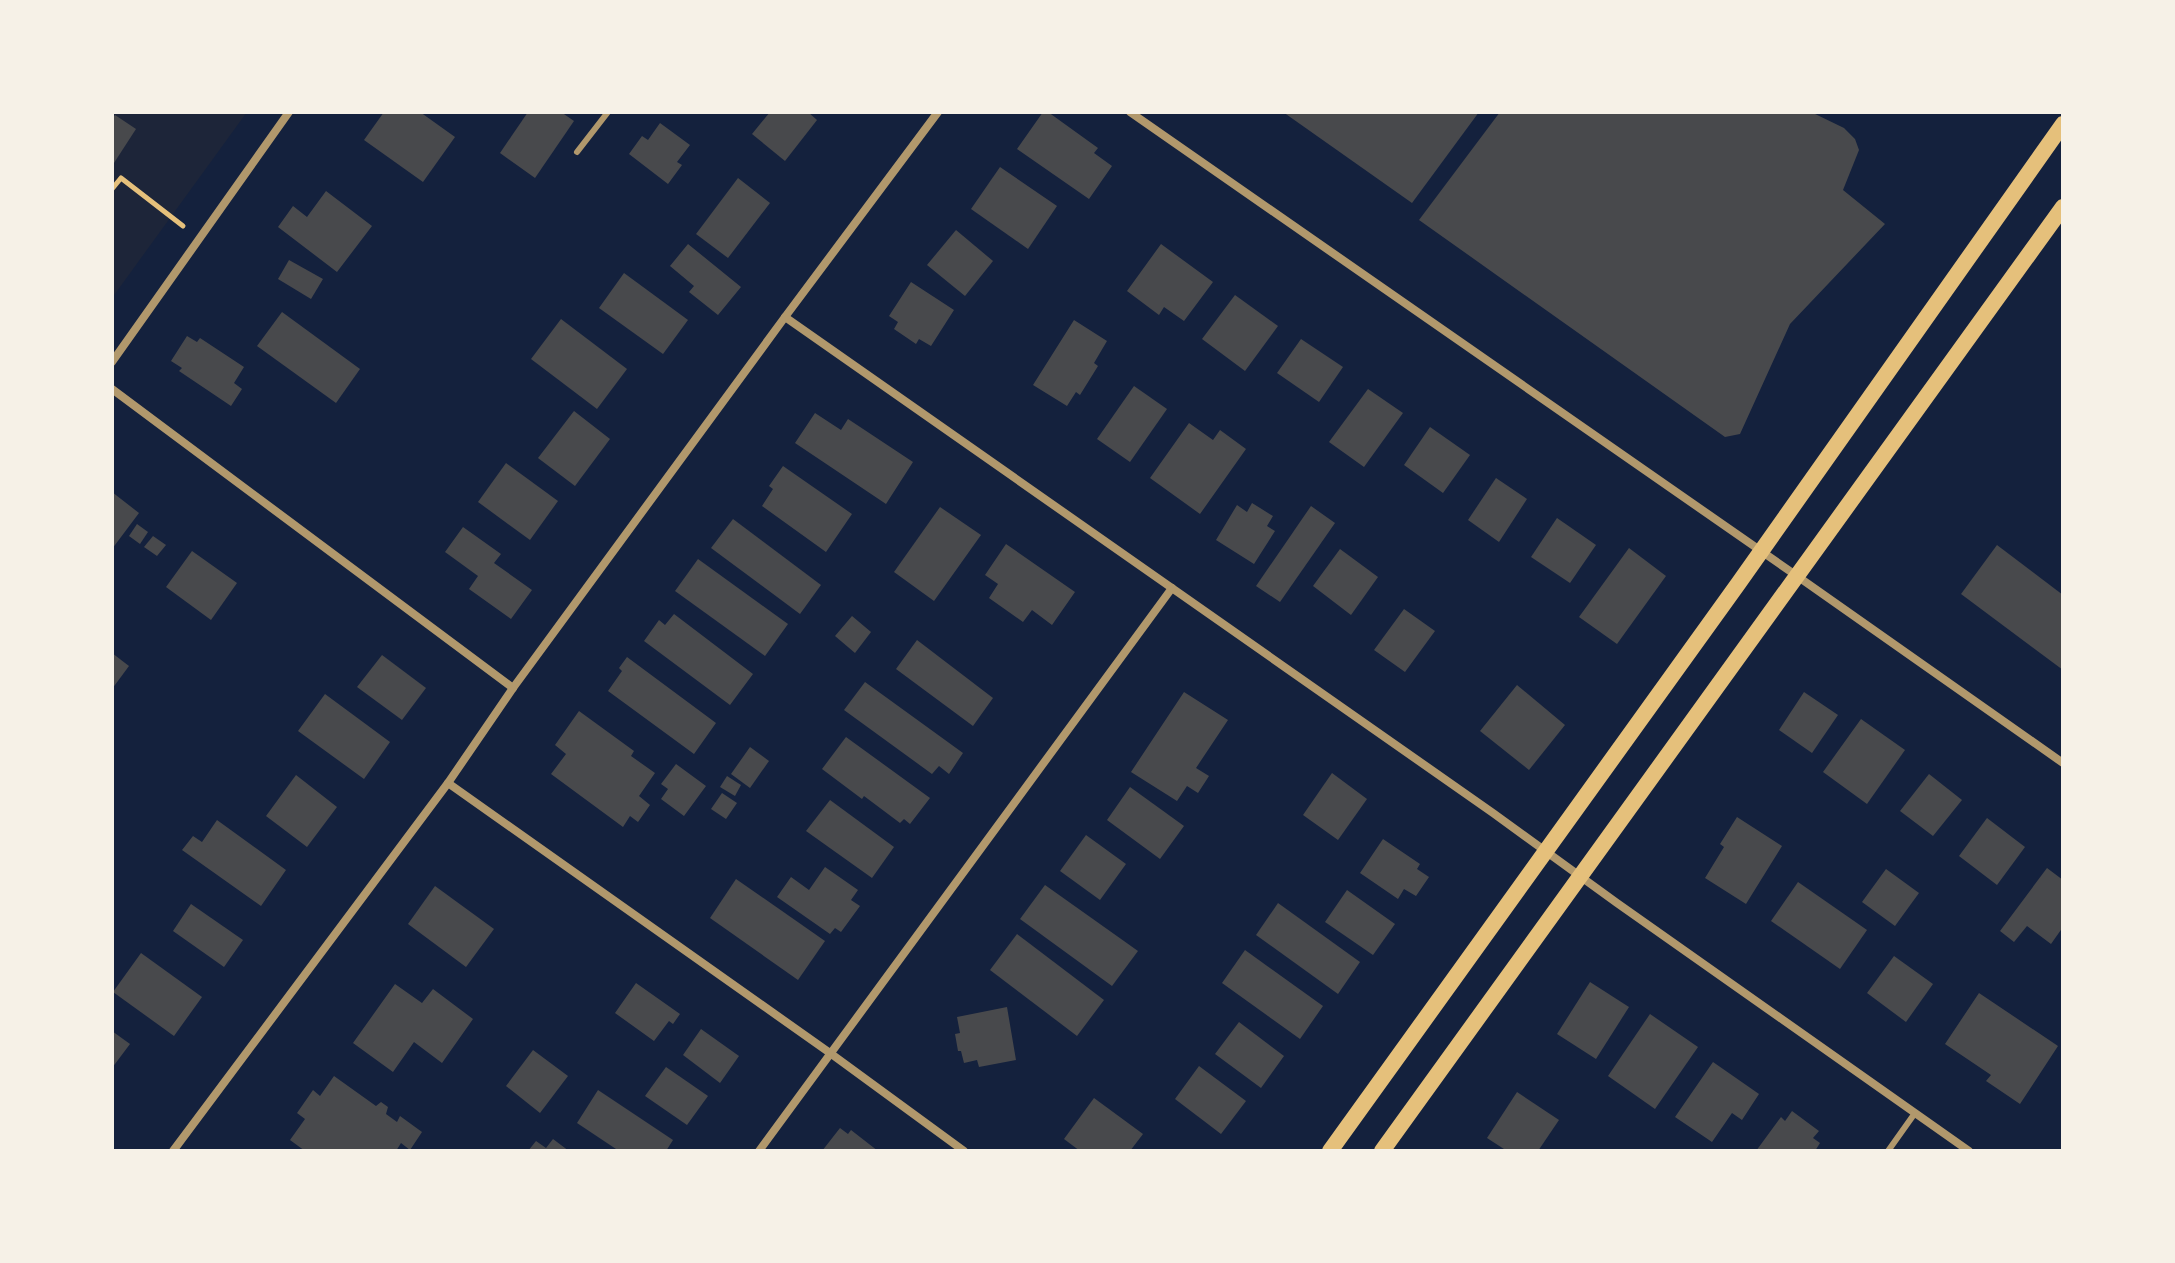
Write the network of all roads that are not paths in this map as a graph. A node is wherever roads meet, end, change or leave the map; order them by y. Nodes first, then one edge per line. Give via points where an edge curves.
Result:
1 (289, 112) edge
2 (608, 112) edge
3 (938, 112) edge
4 (1130, 112) edge
5 (2063, 124) edge
6 (577, 152) dead end
7 (2063, 207) edge
8 (785, 317) junction
9 (112, 362) edge
10 (112, 389) edge
11 (1761, 551) junction
12 (1797, 576) junction
13 (1172, 588) junction
14 (513, 688) junction
15 (2063, 763) edge
16 (448, 783) junction
17 (1545, 852) junction
18 (1579, 876) junction
19 (830, 1053) junction
20 (1915, 1113) junction
21 (173, 1151) edge
22 (759, 1151) edge
23 (964, 1151) edge
24 (1330, 1151) edge
25 (1382, 1151) edge
26 (1888, 1151) edge
27 (1969, 1151) edge

1 - 9 street
2 - 6 lane
3 - 8 street
4 - 11 street
5 - 11 main road
7 - 12 main road
8 - 13 street
8 - 14 street
10 - 14 street
11 - 12 street
11 - 17 main road
12 - 15 street
12 - 18 main road
13 - 17 street
13 - 19 street
14 - 16 street
16 - 19 street
16 - 21 street
17 - 18 street
17 - 24 main road
18 - 20 street
18 - 25 main road
19 - 22 street
19 - 23 street
20 - 26 lane
20 - 27 street

